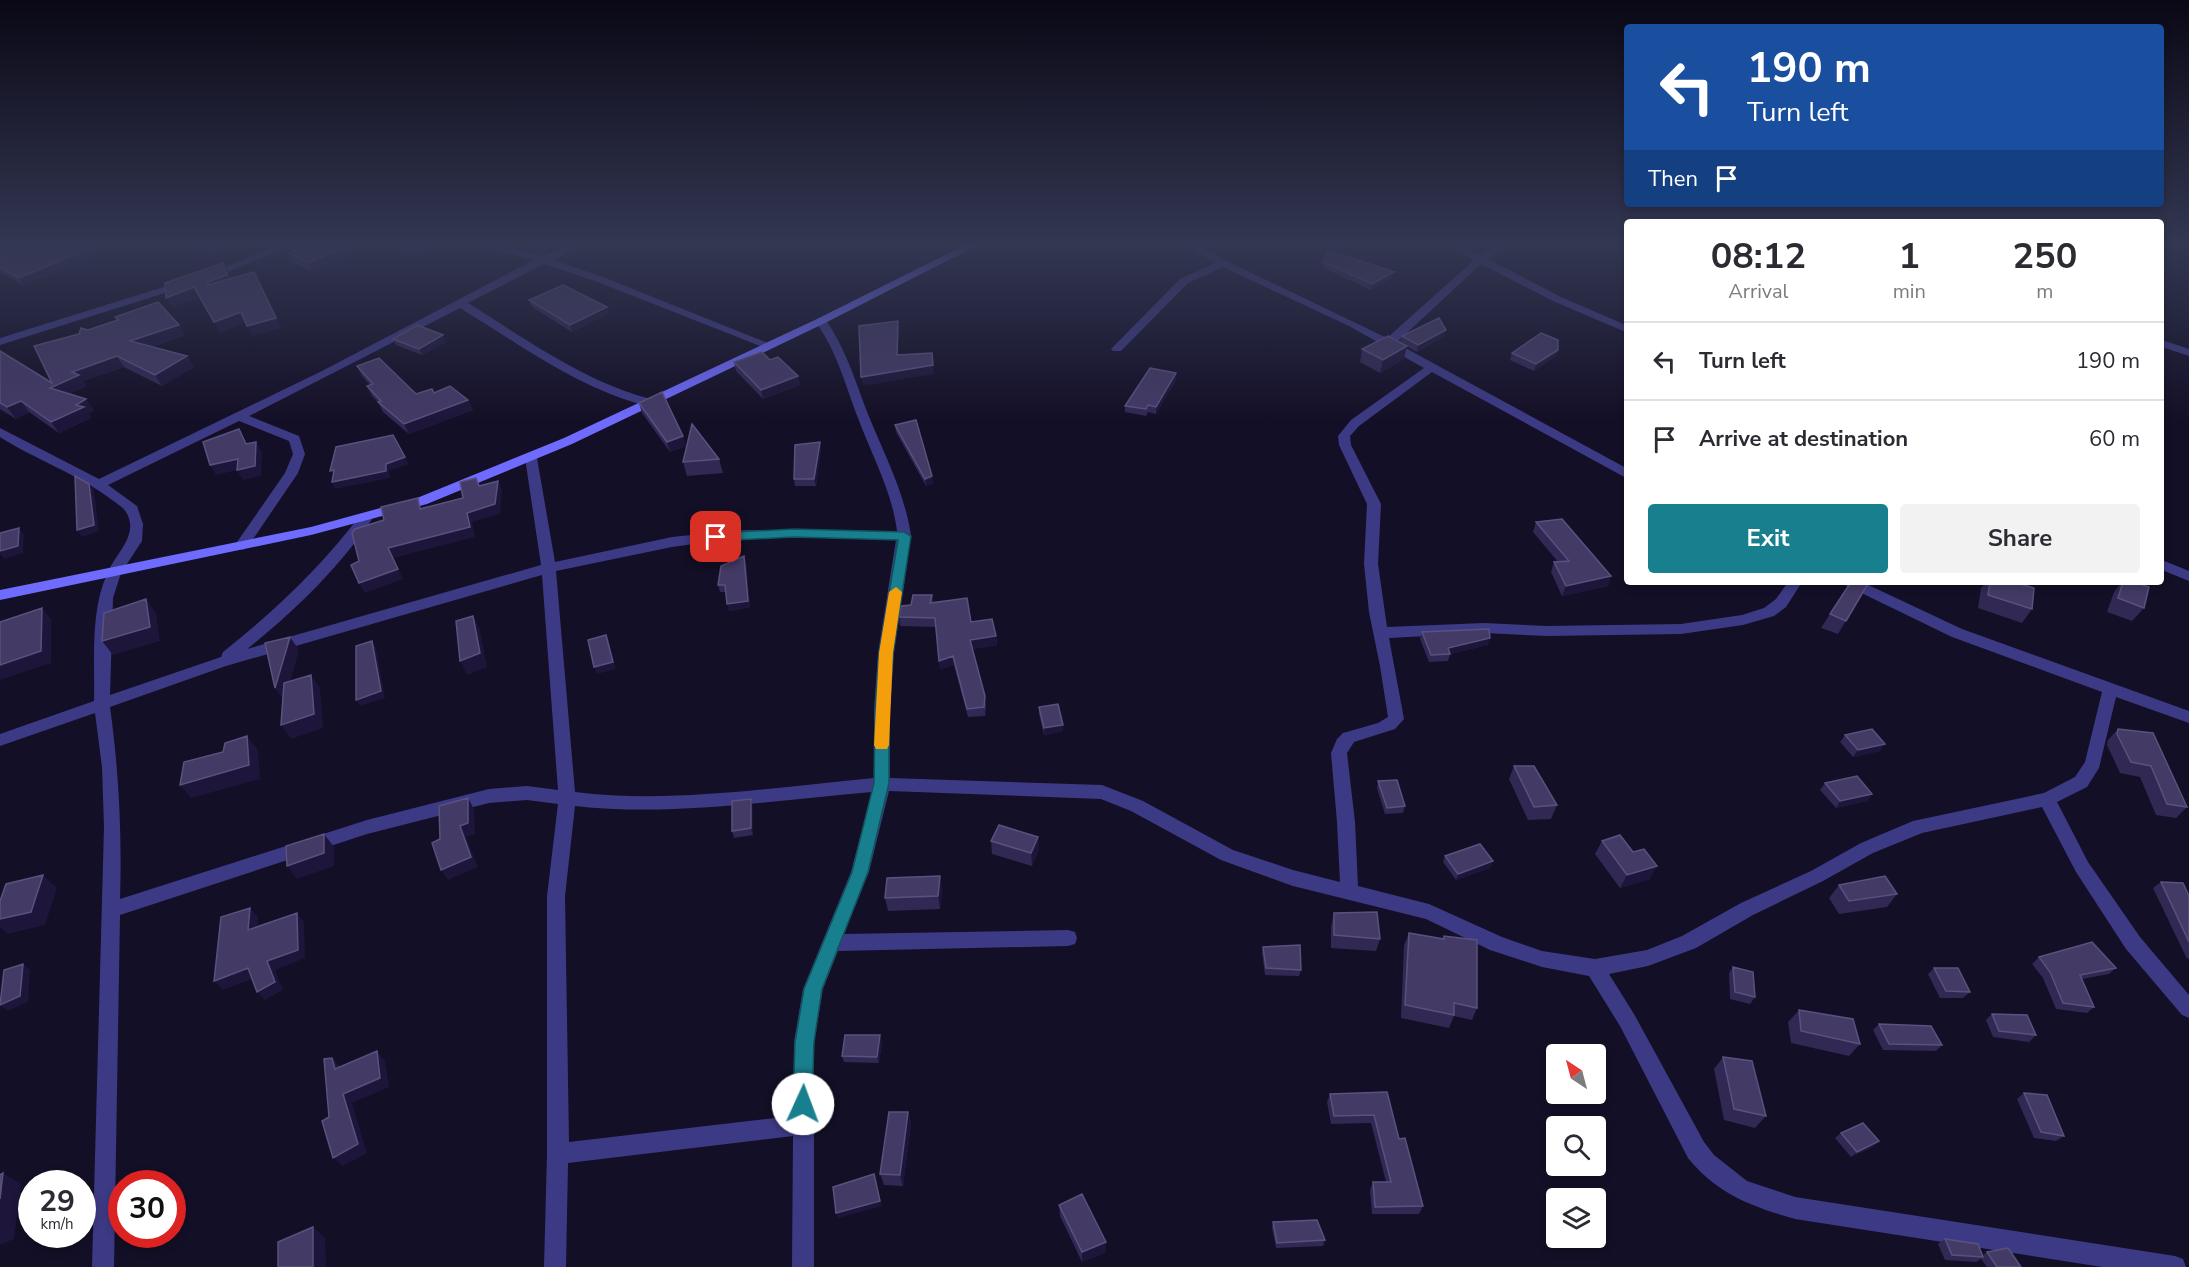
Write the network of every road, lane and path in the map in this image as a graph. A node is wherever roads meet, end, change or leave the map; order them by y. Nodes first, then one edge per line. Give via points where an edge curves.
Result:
1 (132, 302) edge
2 (464, 302) edge
3 (658, 302) edge
4 (859, 302) edge
5 (1163, 302) edge
6 (1304, 302) edge
7 (1432, 302) edge
8 (1564, 302) edge
9 (461, 304) junction
10 (821, 321) junction
11 (1624, 328) edge
12 (0, 342) edge
13 (1389, 343) junction
14 (2164, 344) edge
15 (769, 346) junction
16 (1118, 349) dead end
17 (2189, 353) edge
18 (1431, 368) junction
19 (647, 402) junction
20 (240, 417) junction
21 (0, 432) edge
22 (531, 458) junction
23 (1624, 473) edge
24 (99, 484) junction
25 (367, 516) junction
26 (904, 536) junction
27 (242, 545) junction
28 (2164, 566) edge
29 (549, 568) junction
30 (114, 573) junction
31 (2189, 576) edge
32 (1793, 585) edge
33 (1856, 585) edge
34 (0, 595) edge
35 (1381, 633) junction
36 (221, 662) junction
37 (2110, 690) junction
38 (102, 703) junction
39 (2189, 717) edge
40 (0, 740) edge
41 (882, 783) junction
42 (567, 799) junction
43 (2048, 799) junction
44 (1349, 892) junction
45 (111, 910) junction
46 (1068, 938) dead end
47 (831, 943) junction
48 (1594, 968) junction
49 (2189, 1009) edge
50 (802, 1125) junction
51 (558, 1154) junction
52 (103, 1267) edge
53 (555, 1267) edge
54 (803, 1267) edge
55 (2175, 1267) edge

1 - 12 street
2 - 9 street
3 - 15 street
4 - 10 street
5 - 16 street
6 - 13 street
7 - 13 street
8 - 11 street
9 - 19 street via 572,371 621,395
9 - 20 street
10 - 15 street
10 - 26 street via 842,351 868,430 890,475 903,518
13 - 18 street
14 - 17 street
15 - 19 street
18 - 23 street
18 - 35 street via 1348,428 1344,436 1374,504 1371,564
19 - 22 street
20 - 24 street
20 - 27 street via 295,439 299,454 291,473
21 - 24 street
22 - 25 street via 422,501
22 - 29 street
24 - 30 street via 132,509 136,524 135,541
25 - 27 street
25 - 36 street via 341,552 305,590 268,626
26 - 29 street via 738,534 672,542
26 - 41 street via 886,653
27 - 30 street
28 - 31 street
29 - 36 street
29 - 42 street
30 - 34 street
30 - 38 street via 106,598 103,630
32 - 35 street via 1769,612 1681,629 1484,628
33 - 37 street via 1957,633
35 - 44 street via 1396,719 1343,740 1339,753
36 - 38 street
37 - 39 street
37 - 43 street via 2093,763 2081,782
38 - 40 street
38 - 45 street via 111,779
41 - 42 street via 702,800 618,804
41 - 44 street via 1102,792 1137,806 1227,855
41 - 47 street via 860,872
42 - 45 street via 527,793 489,796 439,807
42 - 51 street via 556,896
43 - 48 street via 1919,826 1867,848 1689,942 1648,958
43 - 49 street via 2082,867 2127,934
44 - 48 street via 1429,912 1497,944 1542,959
45 - 52 street
46 - 47 street
47 - 50 street via 813,989 804,1042
48 - 55 street via 1627,1020 1696,1150 1708,1167 1729,1184 1758,1198 1795,1208
50 - 51 street
50 - 54 street
51 - 53 street

